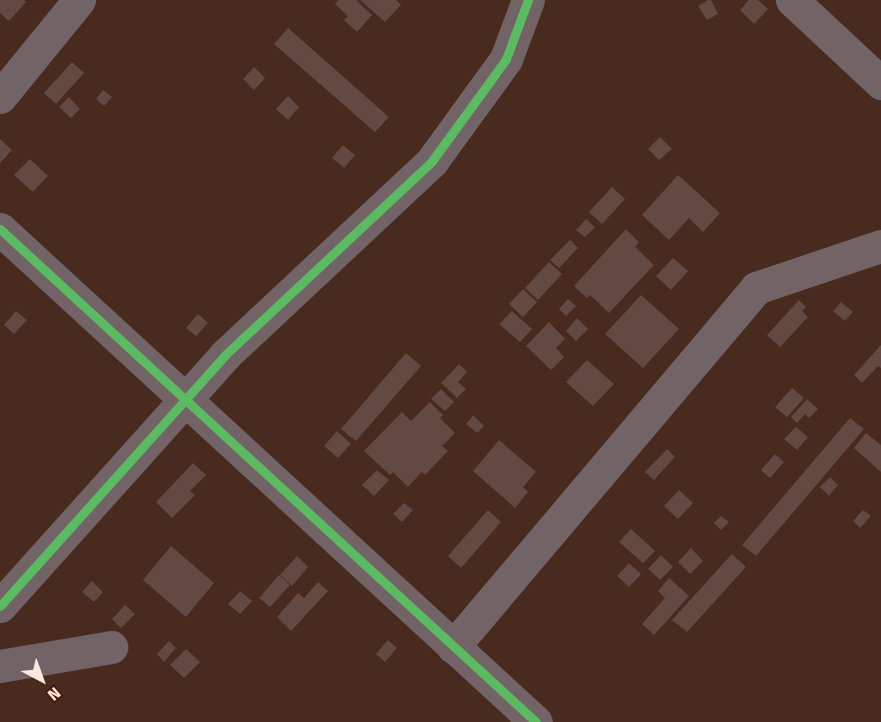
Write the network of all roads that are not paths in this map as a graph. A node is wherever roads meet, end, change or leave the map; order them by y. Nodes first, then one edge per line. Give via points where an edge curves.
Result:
1 (79, 0) edge
2 (528, 0) edge
3 (792, 0) edge
4 (881, 83) edge
5 (0, 97) edge
6 (0, 229) edge
7 (881, 246) edge
8 (184, 399) junction
9 (0, 606) edge
10 (111, 647) dead end
11 (453, 647) junction
12 (0, 666) edge
13 (536, 722) edge

1 - 5 street
2 - 8 street via 506,59 432,161 225,355
3 - 4 street
6 - 8 street
7 - 11 street via 756,288
8 - 9 street
8 - 11 street
10 - 12 street
11 - 13 street

